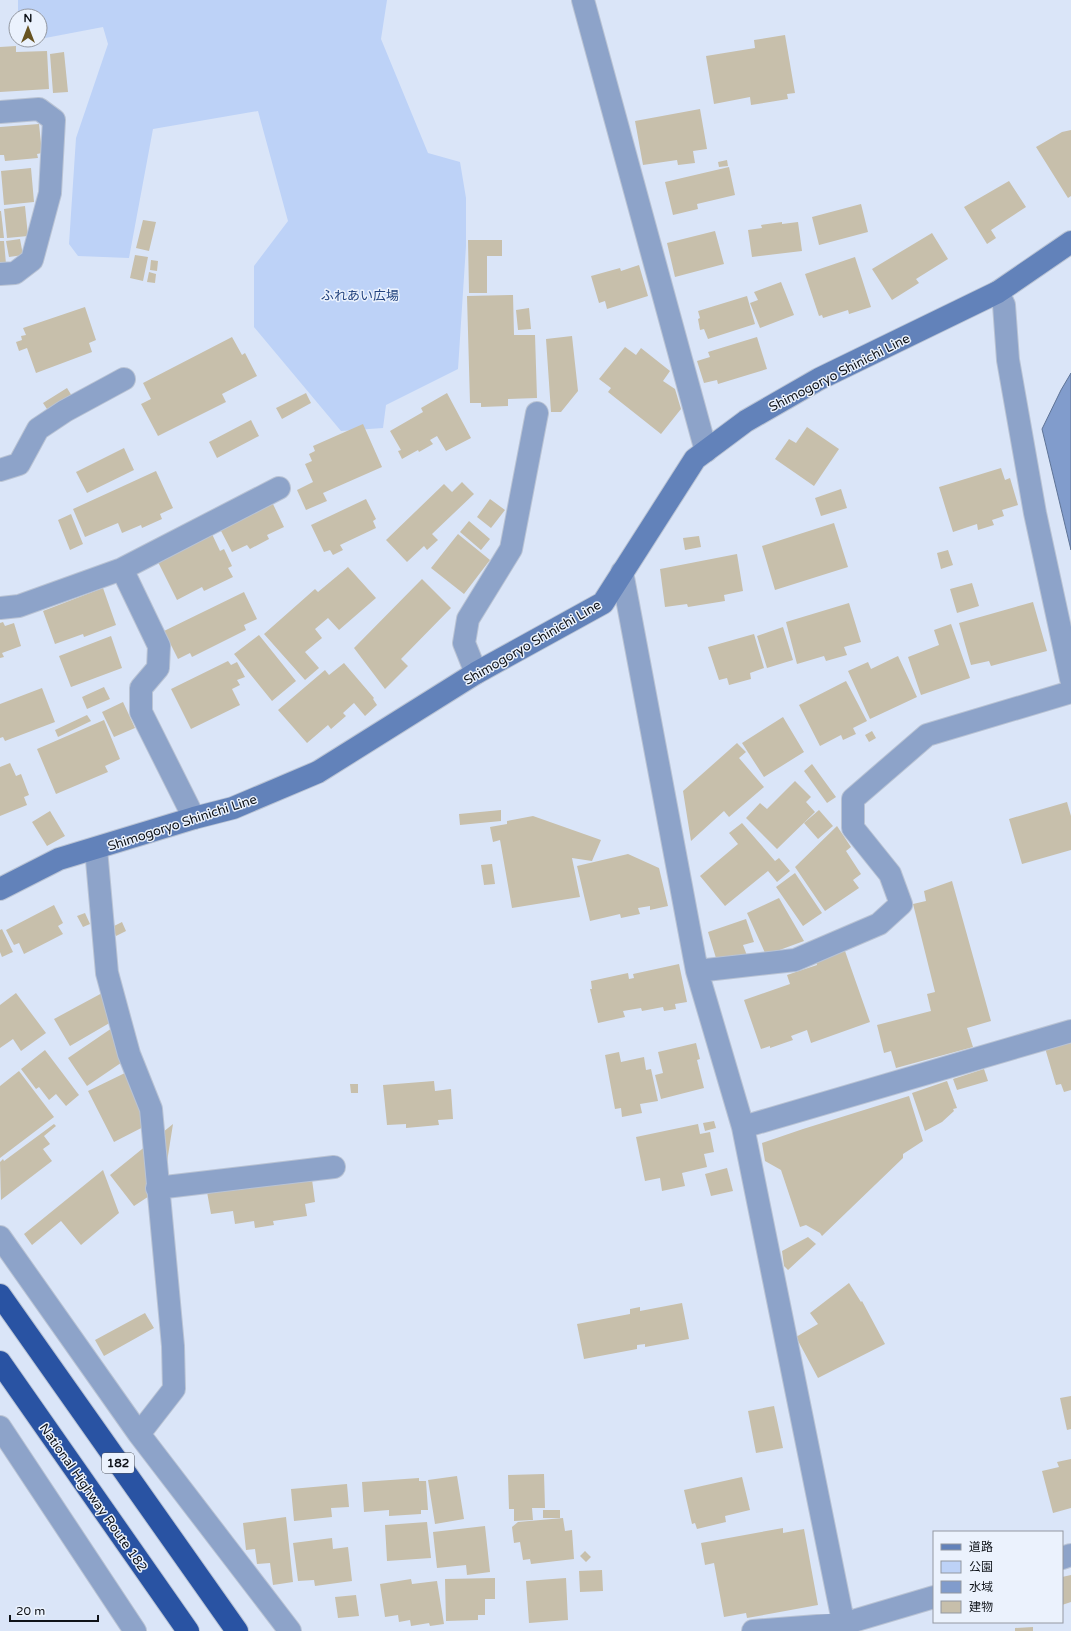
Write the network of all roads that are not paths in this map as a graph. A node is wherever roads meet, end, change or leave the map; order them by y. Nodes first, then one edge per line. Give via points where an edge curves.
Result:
1 (583, 0) edge
2 (0, 112) edge
3 (1071, 242) edge
4 (0, 274) edge
5 (998, 292) junction
6 (124, 379) dead end
7 (537, 413) dead end
8 (706, 451) junction
9 (0, 470) edge
10 (279, 488) dead end
11 (122, 570) junction
12 (622, 572) junction
13 (0, 608) edge
14 (476, 673) junction
15 (1071, 679) edge
16 (1071, 692) edge
17 (194, 818) junction
18 (96, 849) junction
19 (0, 889) edge
20 (697, 971) junction
21 (1071, 1031) edge
22 (744, 1127) junction
23 (334, 1167) dead end
24 (157, 1188) junction
25 (0, 1238) edge
26 (0, 1295) edge
27 (0, 1362) edge
28 (0, 1427) edge
29 (139, 1434) junction
30 (933, 1597) edge
31 (844, 1628) edge
32 (135, 1631) edge
33 (188, 1631) edge
34 (236, 1631) edge
35 (290, 1631) edge
36 (753, 1631) edge

1 - 8 street
2 - 4 street via 39,108 54,120 50,193 32,260 15,273
3 - 5 main road, Shimogoryo Shinichi Line
5 - 8 main road, Shimogoryo Shinichi Line via 819,379 746,420
5 - 15 street via 1004,305 1008,360 1035,513
6 - 9 street via 64,411 38,429 19,464
7 - 14 street via 511,549 468,619 464,644
8 - 12 main road, Shimogoryo Shinichi Line via 695,460
10 - 11 street
11 - 13 street via 19,606
11 - 17 street via 159,646 158,668 141,688 141,712
12 - 14 main road, Shimogoryo Shinichi Line via 602,603
12 - 20 street
14 - 17 main road, Shimogoryo Shinichi Line via 318,772 233,808
16 - 20 street via 927,734 853,799 853,828 890,874 901,904 879,924 795,960
17 - 18 main road, Shimogoryo Shinichi Line
18 - 19 main road, Shimogoryo Shinichi Line via 59,859
18 - 24 street via 107,973 128,1054 151,1109
20 - 22 street
21 - 22 street
22 - 31 street
23 - 24 street
24 - 29 street via 173,1346 174,1389
25 - 29 street
26 - 34 highway, 182
27 - 33 highway, National Highway Route 182
28 - 32 street
29 - 35 street
30 - 31 street
31 - 36 street

